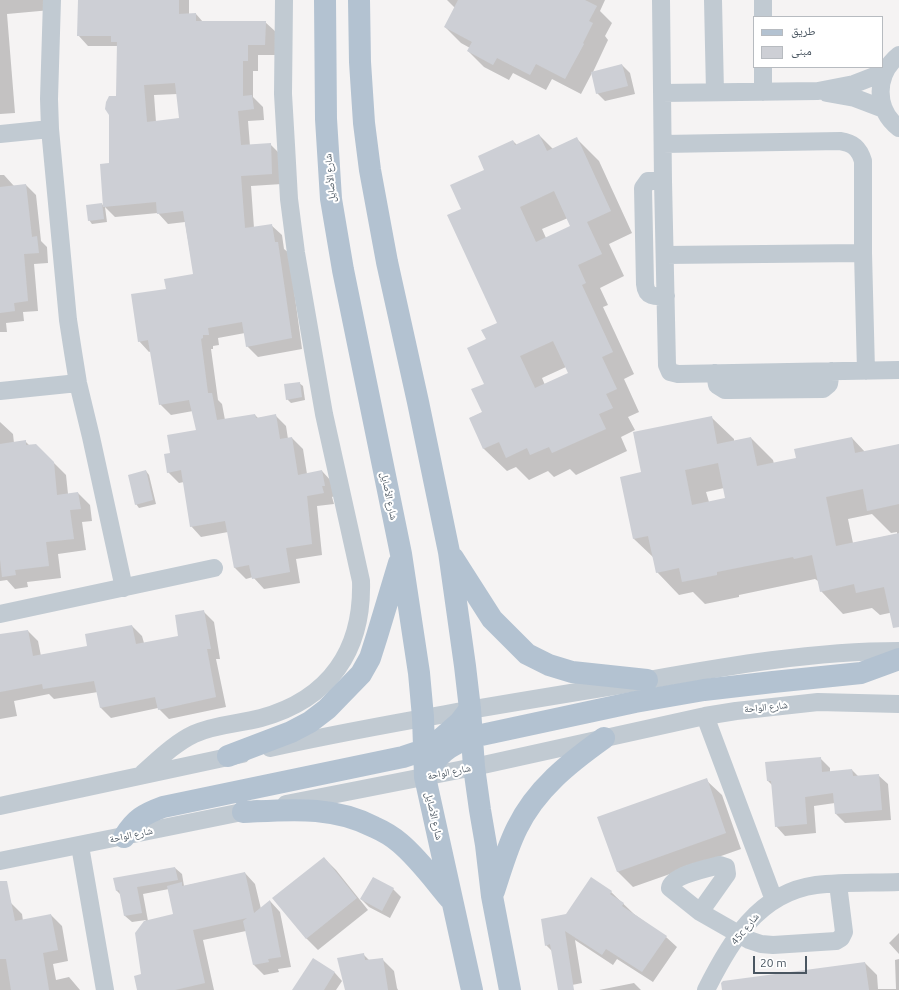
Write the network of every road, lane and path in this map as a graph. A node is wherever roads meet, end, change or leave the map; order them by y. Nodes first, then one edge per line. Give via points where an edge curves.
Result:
1 (52, 0) edge
2 (284, 0) edge
3 (325, 0) edge
4 (359, 0) edge
5 (661, 0) edge
6 (713, 0) edge
7 (763, 0) edge
8 (763, 16) edge
9 (899, 55) edge
10 (763, 68) edge
11 (884, 72) junction
12 (818, 91) junction
13 (662, 92) junction
14 (715, 92) junction
15 (763, 92) junction
16 (884, 109) junction
17 (899, 128) edge
18 (50, 129) junction
19 (0, 134) edge
20 (662, 144) junction
21 (663, 181) junction
22 (864, 253) junction
23 (665, 255) junction
24 (666, 296) junction
25 (899, 370) edge
26 (866, 371) junction
27 (78, 383) junction
28 (0, 391) edge
29 (449, 552) junction
30 (401, 554) junction
31 (214, 568) dead end
32 (124, 588) junction
33 (0, 614) edge
34 (899, 651) edge
35 (899, 659) edge
36 (647, 680) junction
37 (899, 704) edge
38 (470, 709) junction
39 (705, 716) junction
40 (423, 717) junction
41 (472, 737) junction
42 (604, 738) junction
43 (424, 750) junction
44 (228, 756) junction
45 (474, 767) junction
46 (140, 775) junction
47 (425, 777) junction
48 (0, 806) edge
49 (243, 812) junction
50 (124, 837) junction
51 (80, 846) junction
52 (0, 861) edge
53 (899, 882) edge
54 (838, 884) junction
55 (492, 896) junction
56 (774, 900) junction
57 (453, 902) junction
58 (700, 912) dead end
59 (739, 934) junction
60 (105, 990) edge
61 (472, 990) edge
62 (510, 990) edge
63 (706, 990) edge

1 - 18 street
2 - 46 street via 283,94 289,199 323,407 361,581 362,600 359,618 343,662 318,690 279,712 221,725 193,735 180,742
3 - 30 main road, شارع الأصايل via 326,119 331,199
4 - 29 main road via 360,62 370,170
5 - 13 street
6 - 14 street
7 - 8 street
9 - 11 street
10 - 15 street
11 - 12 street via 854,84
11 - 16 street via 880,90
12 - 15 street
12 - 16 street via 855,98
13 - 14 street
13 - 20 street
14 - 15 street
16 - 17 street via 892,123
18 - 19 street
18 - 27 street via 68,320
20 - 21 street
20 - 22 street via 848,142 858,149 864,161
21 - 23 street
21 - 24 street via 648,181 643,188 645,289 650,295
22 - 23 street
22 - 26 street
23 - 24 street
24 - 26 street via 667,365 670,372 715,373 717,385 729,390 823,389 829,384 831,371
25 - 26 street
27 - 28 street
27 - 32 street
29 - 36 main road via 492,619 527,654 549,665 572,672
29 - 38 main road
30 - 40 main road, شارع الأصايل
30 - 44 main road via 378,636 362,674 310,722
31 - 32 street
32 - 33 street
34 - 36 street via 801,657
35 - 41 main road via 861,673 704,690
36 - 38 street
37 - 39 street, شارع الواحة via 818,702
38 - 40 street
38 - 41 main road
38 - 43 main road via 448,733
39 - 42 street, شارع الواحة
39 - 56 street
40 - 43 main road, شارع الأصايل
40 - 44 street
41 - 45 main road
41 - 47 main road via 459,741 438,756
42 - 45 street, شارع الواحة
42 - 55 main road via 559,772 537,795 518,827
43 - 47 main road, شارع الأصايل
43 - 50 main road via 384,762 163,807 138,819
44 - 46 street
45 - 47 street, شارع الواحة
45 - 55 main road
46 - 48 street
47 - 49 street, شارع الواحة
47 - 57 main road, شارع الأصايل
49 - 50 street, شارع الواحة
49 - 57 main road via 296,809 359,819 399,842
50 - 51 street, شارع الواحة
51 - 52 street, شارع الواحة
51 - 60 street
53 - 54 street, 45c شارع
54 - 56 street, 45c شارع via 794,891
54 - 59 street via 844,932 836,941 773,945 761,944
55 - 62 main road
56 - 59 street, 45c شارع via 757,912
57 - 61 main road, شارع الأصايل
58 - 59 street
59 - 63 street, 45c شارع via 720,962

